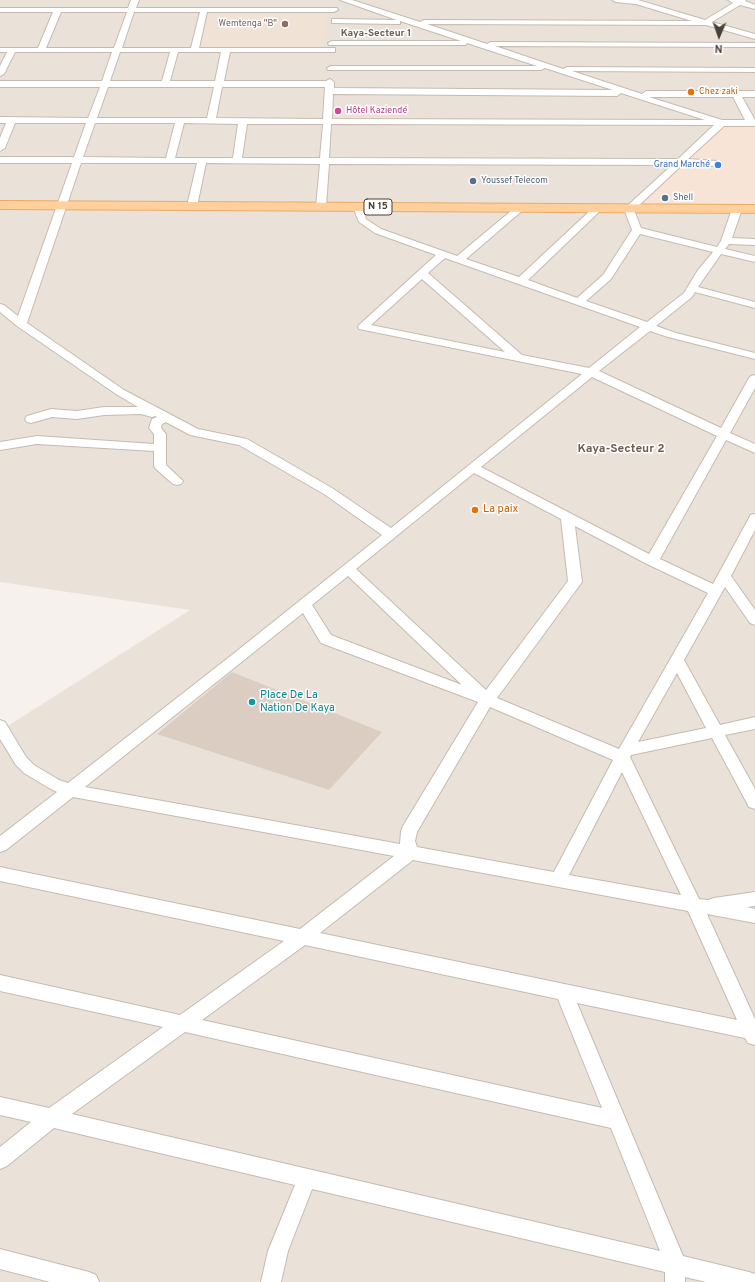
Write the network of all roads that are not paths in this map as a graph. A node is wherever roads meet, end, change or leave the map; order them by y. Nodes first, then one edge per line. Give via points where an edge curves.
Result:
1 (33, 0) edge
2 (135, 0) edge
3 (234, 0) edge
4 (336, 0) edge
5 (344, 0) edge
6 (616, 0) edge
7 (627, 1) edge
8 (737, 1) edge
9 (755, 7) edge
10 (0, 10) edge
11 (29, 10) junction
12 (58, 10) junction
13 (131, 10) junction
14 (204, 10) junction
15 (232, 10) junction
16 (334, 10) junction
17 (411, 22) junction
18 (705, 23) junction
19 (333, 36) junction
20 (755, 37) edge
21 (476, 44) junction
22 (755, 46) edge
23 (0, 50) edge
24 (12, 50) junction
25 (41, 50) junction
26 (117, 50) junction
27 (175, 50) junction
28 (194, 50) junction
29 (226, 50) junction
30 (331, 68) junction
31 (554, 68) junction
32 (755, 70) edge
33 (0, 74) edge
34 (0, 84) edge
35 (105, 84) junction
36 (165, 84) junction
37 (219, 84) junction
38 (330, 88) junction
39 (632, 93) junction
40 (736, 94) junction
41 (755, 94) edge
42 (0, 120) edge
43 (12, 120) junction
44 (92, 120) junction
45 (180, 120) junction
46 (211, 121) junction
47 (243, 121) junction
48 (327, 121) junction
49 (722, 123) junction
50 (753, 123) edge
51 (0, 148) edge
52 (0, 160) edge
53 (77, 160) junction
54 (170, 160) junction
55 (202, 160) junction
56 (237, 160) junction
57 (324, 161) junction
58 (679, 163) junction
59 (717, 164) dead end
60 (0, 205) edge
61 (61, 206) junction
62 (192, 206) junction
63 (321, 207) junction
64 (358, 207) junction
65 (520, 208) junction
66 (597, 208) junction
67 (629, 209) junction
68 (737, 209) junction
69 (755, 209) edge
70 (637, 230) junction
71 (755, 242) edge
72 (723, 246) junction
73 (443, 254) junction
74 (755, 259) edge
75 (459, 260) junction
76 (422, 272) junction
77 (521, 281) junction
78 (692, 288) junction
79 (579, 302) junction
80 (755, 305) edge
81 (0, 307) edge
82 (21, 324) junction
83 (648, 326) junction
84 (755, 356) edge
85 (518, 358) junction
86 (591, 372) junction
87 (755, 378) edge
88 (166, 417) junction
89 (31, 419) dead end
90 (724, 435) junction
91 (0, 446) edge
92 (160, 448) junction
93 (755, 449) edge
94 (473, 468) junction
95 (177, 481) dead end
96 (567, 517) junction
97 (755, 518) edge
98 (392, 534) junction
99 (652, 561) junction
100 (348, 569) junction
101 (724, 576) junction
102 (716, 591) junction
103 (306, 607) dead end
104 (755, 620) edge
105 (677, 661) junction
106 (487, 700) junction
107 (755, 723) edge
108 (0, 726) edge
109 (716, 731) junction
110 (625, 753) junction
111 (70, 790) junction
112 (755, 803) edge
113 (0, 845) edge
114 (410, 853) junction
115 (0, 874) edge
116 (559, 879) junction
117 (755, 898) edge
118 (700, 906) junction
119 (755, 916) edge
120 (302, 937) junction
121 (0, 983) edge
122 (564, 992) junction
123 (182, 1024) junction
124 (753, 1035) edge
125 (0, 1106) edge
126 (51, 1118) junction
127 (618, 1121) junction
128 (0, 1159) edge
129 (307, 1178) junction
130 (0, 1259) edge
131 (676, 1273) edge
132 (89, 1282) edge
133 (271, 1282) edge
134 (749, 1282) edge

1 - 11 street
2 - 13 street
3 - 15 street
4 - 16 street
5 - 17 street
6 - 7 street
7 - 18 street
8 - 9 street
8 - 18 street
10 - 11 street
11 - 12 street
12 - 13 street
12 - 25 street
13 - 14 street
13 - 26 street
14 - 15 street
14 - 28 street
15 - 16 street
16 - 19 street
17 - 18 street
17 - 19 street
17 - 21 street
18 - 20 street
19 - 21 street
19 - 29 street
19 - 30 street
21 - 22 street
21 - 31 street
23 - 24 street
24 - 25 street
24 - 33 street
25 - 26 street
26 - 27 street
26 - 35 street
27 - 28 street
27 - 36 street
28 - 29 street
29 - 37 street
30 - 31 street
30 - 38 street
31 - 32 street
31 - 39 street
34 - 35 street
35 - 36 street
35 - 44 street
36 - 37 street
37 - 38 street
37 - 46 street
38 - 39 street
38 - 48 street
39 - 40 street
39 - 49 street
40 - 41 street
40 - 50 street
42 - 43 street
43 - 44 street
43 - 51 street
44 - 45 street
44 - 53 street
45 - 46 street
45 - 54 street
46 - 47 street
47 - 48 street
47 - 56 street
48 - 49 street
48 - 57 street
49 - 50 street
49 - 58 street
52 - 53 street
53 - 54 street
53 - 61 street
54 - 55 street
55 - 56 street
55 - 62 street
56 - 57 street
57 - 58 street
57 - 63 street
58 - 59 street
58 - 67 street
60 - 61 main road, N 15
61 - 62 main road, N 15
61 - 82 street
62 - 63 main road, N 15
63 - 64 main road, N 15
64 - 65 main road, N 15
64 - 73 street via 362,220 378,231
65 - 66 main road, N 15
65 - 75 street
66 - 67 main road, N 15
66 - 77 street
67 - 68 main road, N 15
67 - 70 street
68 - 69 main road, N 15
68 - 72 street
70 - 72 street
70 - 79 street via 607,277
71 - 72 street
72 - 74 street
72 - 78 street
73 - 75 street
73 - 76 street
75 - 77 street
76 - 85 street
76 - 85 street via 362,328
77 - 79 street
78 - 80 street
78 - 83 street via 688,295
79 - 83 street
81 - 82 street
82 - 88 street via 120,392
83 - 84 street via 672,335
83 - 86 street
85 - 86 street
86 - 90 street
86 - 94 street
87 - 90 street
88 - 89 street via 142,410 77,415 51,413
88 - 92 street via 156,422 155,428 160,434
88 - 98 street via 194,432 243,442 328,491
90 - 93 street
90 - 99 street
91 - 92 street via 38,440
92 - 95 street via 160,466
94 - 96 street
94 - 98 street
96 - 99 street
96 - 106 street via 575,582
97 - 101 street
98 - 100 street
99 - 102 street
100 - 106 street
100 - 111 street
101 - 102 street
101 - 104 street
102 - 105 street
103 - 106 street via 326,639
105 - 109 street
105 - 110 street
106 - 110 street
106 - 114 street via 408,831
107 - 109 street
108 - 111 street via 21,761 29,769
109 - 110 street
109 - 112 street
110 - 116 street
110 - 118 street
111 - 113 street
111 - 114 street
114 - 116 street
114 - 120 street
115 - 120 street
116 - 118 street
117 - 118 street
118 - 119 street
118 - 124 street
120 - 122 street
120 - 123 street
121 - 123 street
122 - 124 street
122 - 127 street
123 - 126 street
123 - 127 street
125 - 126 street
126 - 128 street
126 - 129 street
127 - 131 street
129 - 131 street
129 - 133 street via 278,1251
130 - 132 street
131 - 134 street

